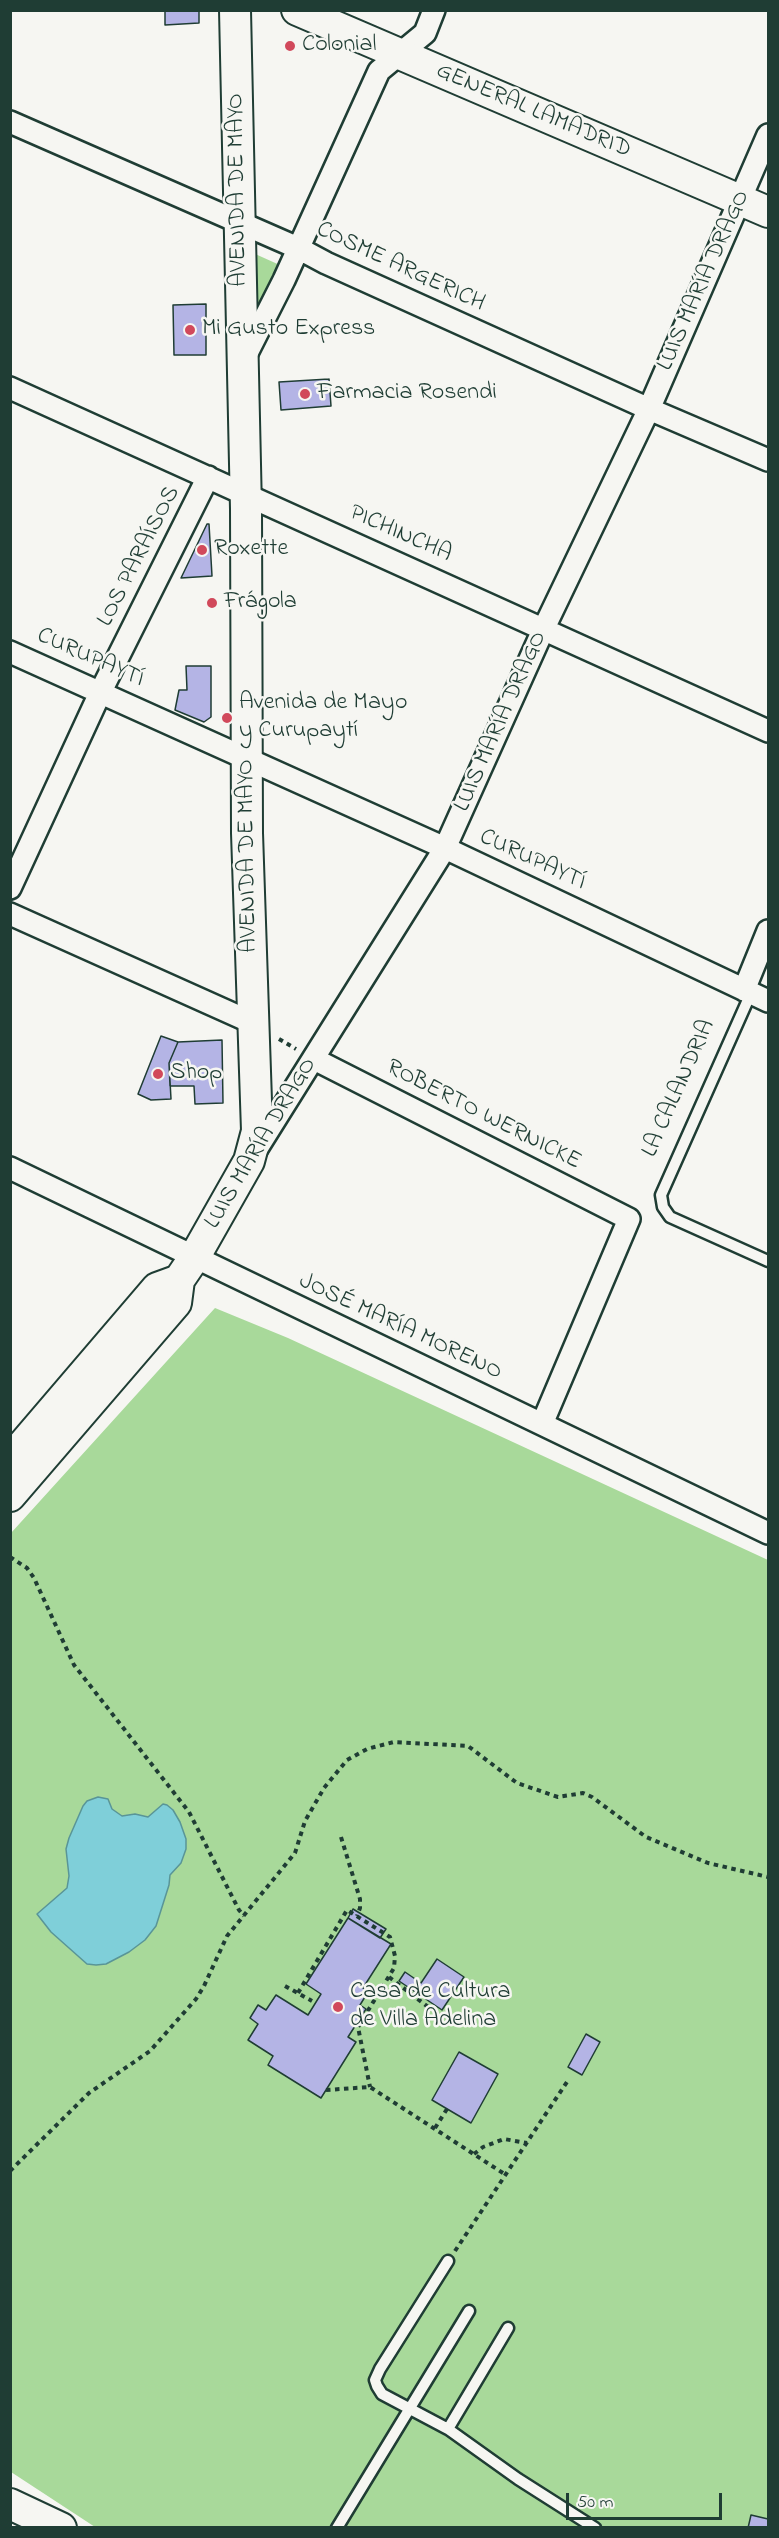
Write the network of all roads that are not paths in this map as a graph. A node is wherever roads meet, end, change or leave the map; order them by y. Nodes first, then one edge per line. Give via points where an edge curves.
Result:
1 (235, 10) edge
2 (297, 10) edge
3 (434, 10) edge
4 (397, 55) junction
5 (10, 122) edge
6 (768, 135) edge
7 (740, 200) junction
8 (768, 212) edge
9 (241, 224) junction
10 (298, 248) junction
11 (243, 362) junction
12 (10, 388) edge
13 (649, 409) junction
14 (768, 460) edge
15 (208, 477) junction
16 (245, 494) junction
17 (544, 628) junction
18 (10, 652) edge
19 (100, 691) junction
20 (768, 731) edge
21 (247, 759) junction
22 (445, 848) junction
23 (10, 888) edge
24 (10, 914) edge
25 (768, 932) edge
26 (755, 995) edge
27 (253, 1023) junction
28 (314, 1059) junction
29 (249, 1161) junction
30 (10, 1168) edge
31 (768, 1261) edge
32 (186, 1269) junction
33 (542, 1424) junction
34 (10, 1460) edge
35 (10, 1496) edge
36 (768, 1533) edge
37 (448, 2261) road end
38 (469, 2311) dead end
39 (508, 2328) dead end
40 (410, 2409) junction
41 (448, 2428) junction
42 (10, 2504) edge
43 (61, 2528) edge
44 (337, 2528) edge
45 (595, 2528) edge

1 - 9 main road, AVENIDA DE MAYO
2 - 4 main road, GENERAL LAMADRID
3 - 4 street via 425,33
4 - 7 main road, GENERAL LAMADRID
4 - 10 street via 379,71
5 - 9 street, COSME ARGERICH
6 - 7 street, LUIS MARÍA DRAGO
7 - 8 main road, GENERAL LAMADRID
7 - 13 street, LUIS MARÍA DRAGO
9 - 10 street, COSME ARGERICH
9 - 11 main road, AVENIDA DE MAYO
10 - 11 street
10 - 13 street, COSME ARGERICH
11 - 16 main road, AVENIDA DE MAYO
12 - 15 street, PICHINCHA
13 - 14 street, COSME ARGERICH
13 - 17 street, LUIS MARÍA DRAGO
15 - 16 street, PICHINCHA
15 - 19 street, LOS PARAÍSOS
16 - 17 street, PICHINCHA
16 - 21 main road, AVENIDA DE MAYO
17 - 20 street, PICHINCHA
17 - 22 street, LUIS MARÍA DRAGO
18 - 19 street, CURUPAYTÍ
19 - 21 street, CURUPAYTÍ
19 - 23 street, LOS PARAÍSOS
21 - 22 street, CURUPAYTÍ
21 - 27 main road, AVENIDA DE MAYO
22 - 26 street, CURUPAYTÍ
22 - 28 street, LUIS MARÍA DRAGO
24 - 27 street
25 - 26 street, LA CALANDRIA
26 - 31 lane, LA CALANDRIA via 661,1195 670,1217
27 - 29 main road, AVENIDA DE MAYO via 257,1131
28 - 29 street, LUIS MARÍA DRAGO
28 - 33 street, ROBERTO WERNICKE via 629,1219
29 - 32 main road, LUIS MARÍA DRAGO
30 - 32 street, JOSÉ MARÍA MORENO
32 - 33 street, JOSÉ MARÍA MORENO
32 - 34 main road via 157,1288
32 - 35 main road, LUIS MARÍA DRAGO via 176,1303
33 - 36 street, JOSÉ MARÍA MORENO
37 - 40 lane via 375,2380 382,2394
38 - 40 lane
39 - 41 lane
40 - 41 lane
40 - 44 lane
41 - 45 lane
42 - 43 main road

